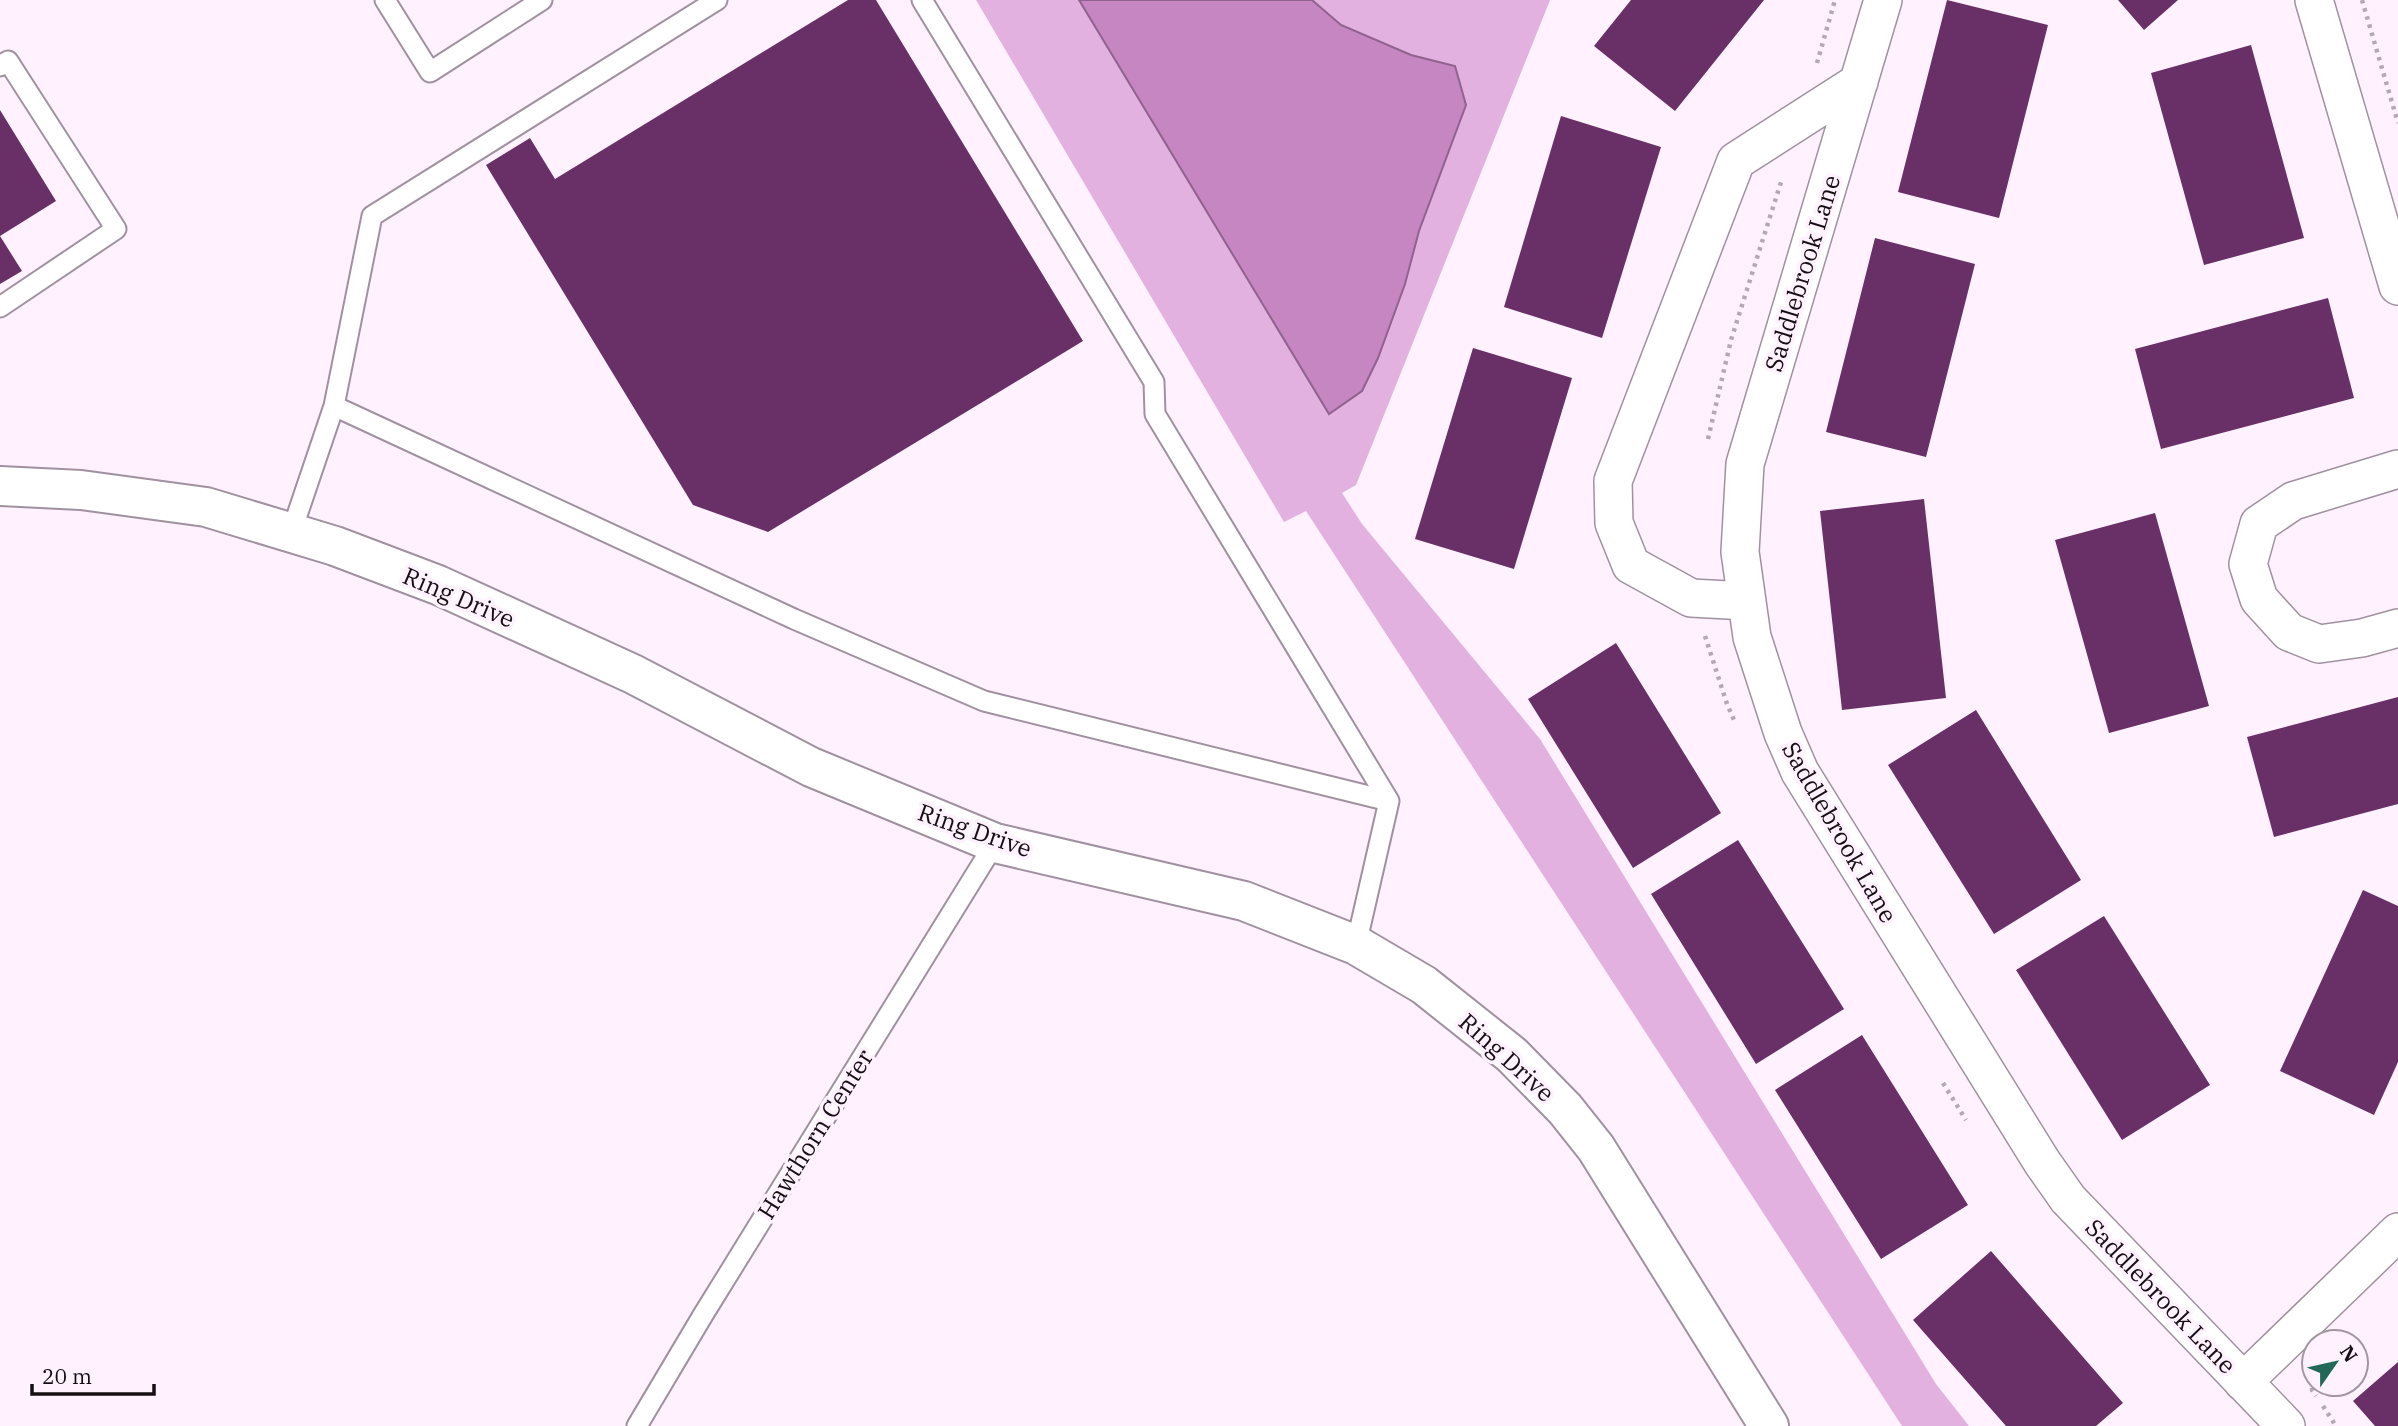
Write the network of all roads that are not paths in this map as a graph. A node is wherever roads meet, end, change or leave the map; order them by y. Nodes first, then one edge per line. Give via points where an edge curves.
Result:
1 (385, 0) edge
2 (542, 0) edge
3 (717, 0) edge
4 (922, 0) edge
5 (1883, 0) edge
6 (2314, 0) edge
7 (0, 66) edge
8 (1859, 82) junction
9 (2398, 286) edge
10 (0, 307) edge
11 (334, 406) junction
12 (2398, 469) edge
13 (0, 486) edge
14 (291, 533) junction
15 (1747, 601) junction
16 (2398, 628) edge
17 (1389, 802) junction
18 (995, 842) junction
19 (1356, 945) junction
20 (2398, 1232) edge
21 (2243, 1382) junction
22 (637, 1426) edge
23 (1769, 1426) edge
24 (2286, 1426) edge

1 - 2 lane via 430,72
3 - 11 lane via 372,216
4 - 17 lane via 1154,382 1155,414
5 - 8 street, Saddlebrook Lane
6 - 9 street
7 - 10 lane via 8,61 116,229
8 - 15 street, Saddlebrook Lane via 1745,464 1740,552
8 - 15 street via 1736,161 1613,481 1614,523 1631,565 1691,598
11 - 14 lane
11 - 17 lane via 794,619 984,701
12 - 16 street via 2292,501 2259,524 2248,564 2259,599 2289,632 2319,644
13 - 14 street, Ring Drive via 81,490 206,508
14 - 18 street, Ring Drive via 438,585 633,674 811,767
15 - 21 street, Saddlebrook Lane via 1752,638 1800,772 2042,1163 2068,1199
17 - 19 lane
18 - 19 street, Ring Drive via 1244,901
18 - 22 lane, Hawthorn Center
19 - 23 street, Ring Drive via 1424,985 1512,1055 1565,1109 1596,1148
20 - 21 street
21 - 24 street, Saddlebrook Lane

